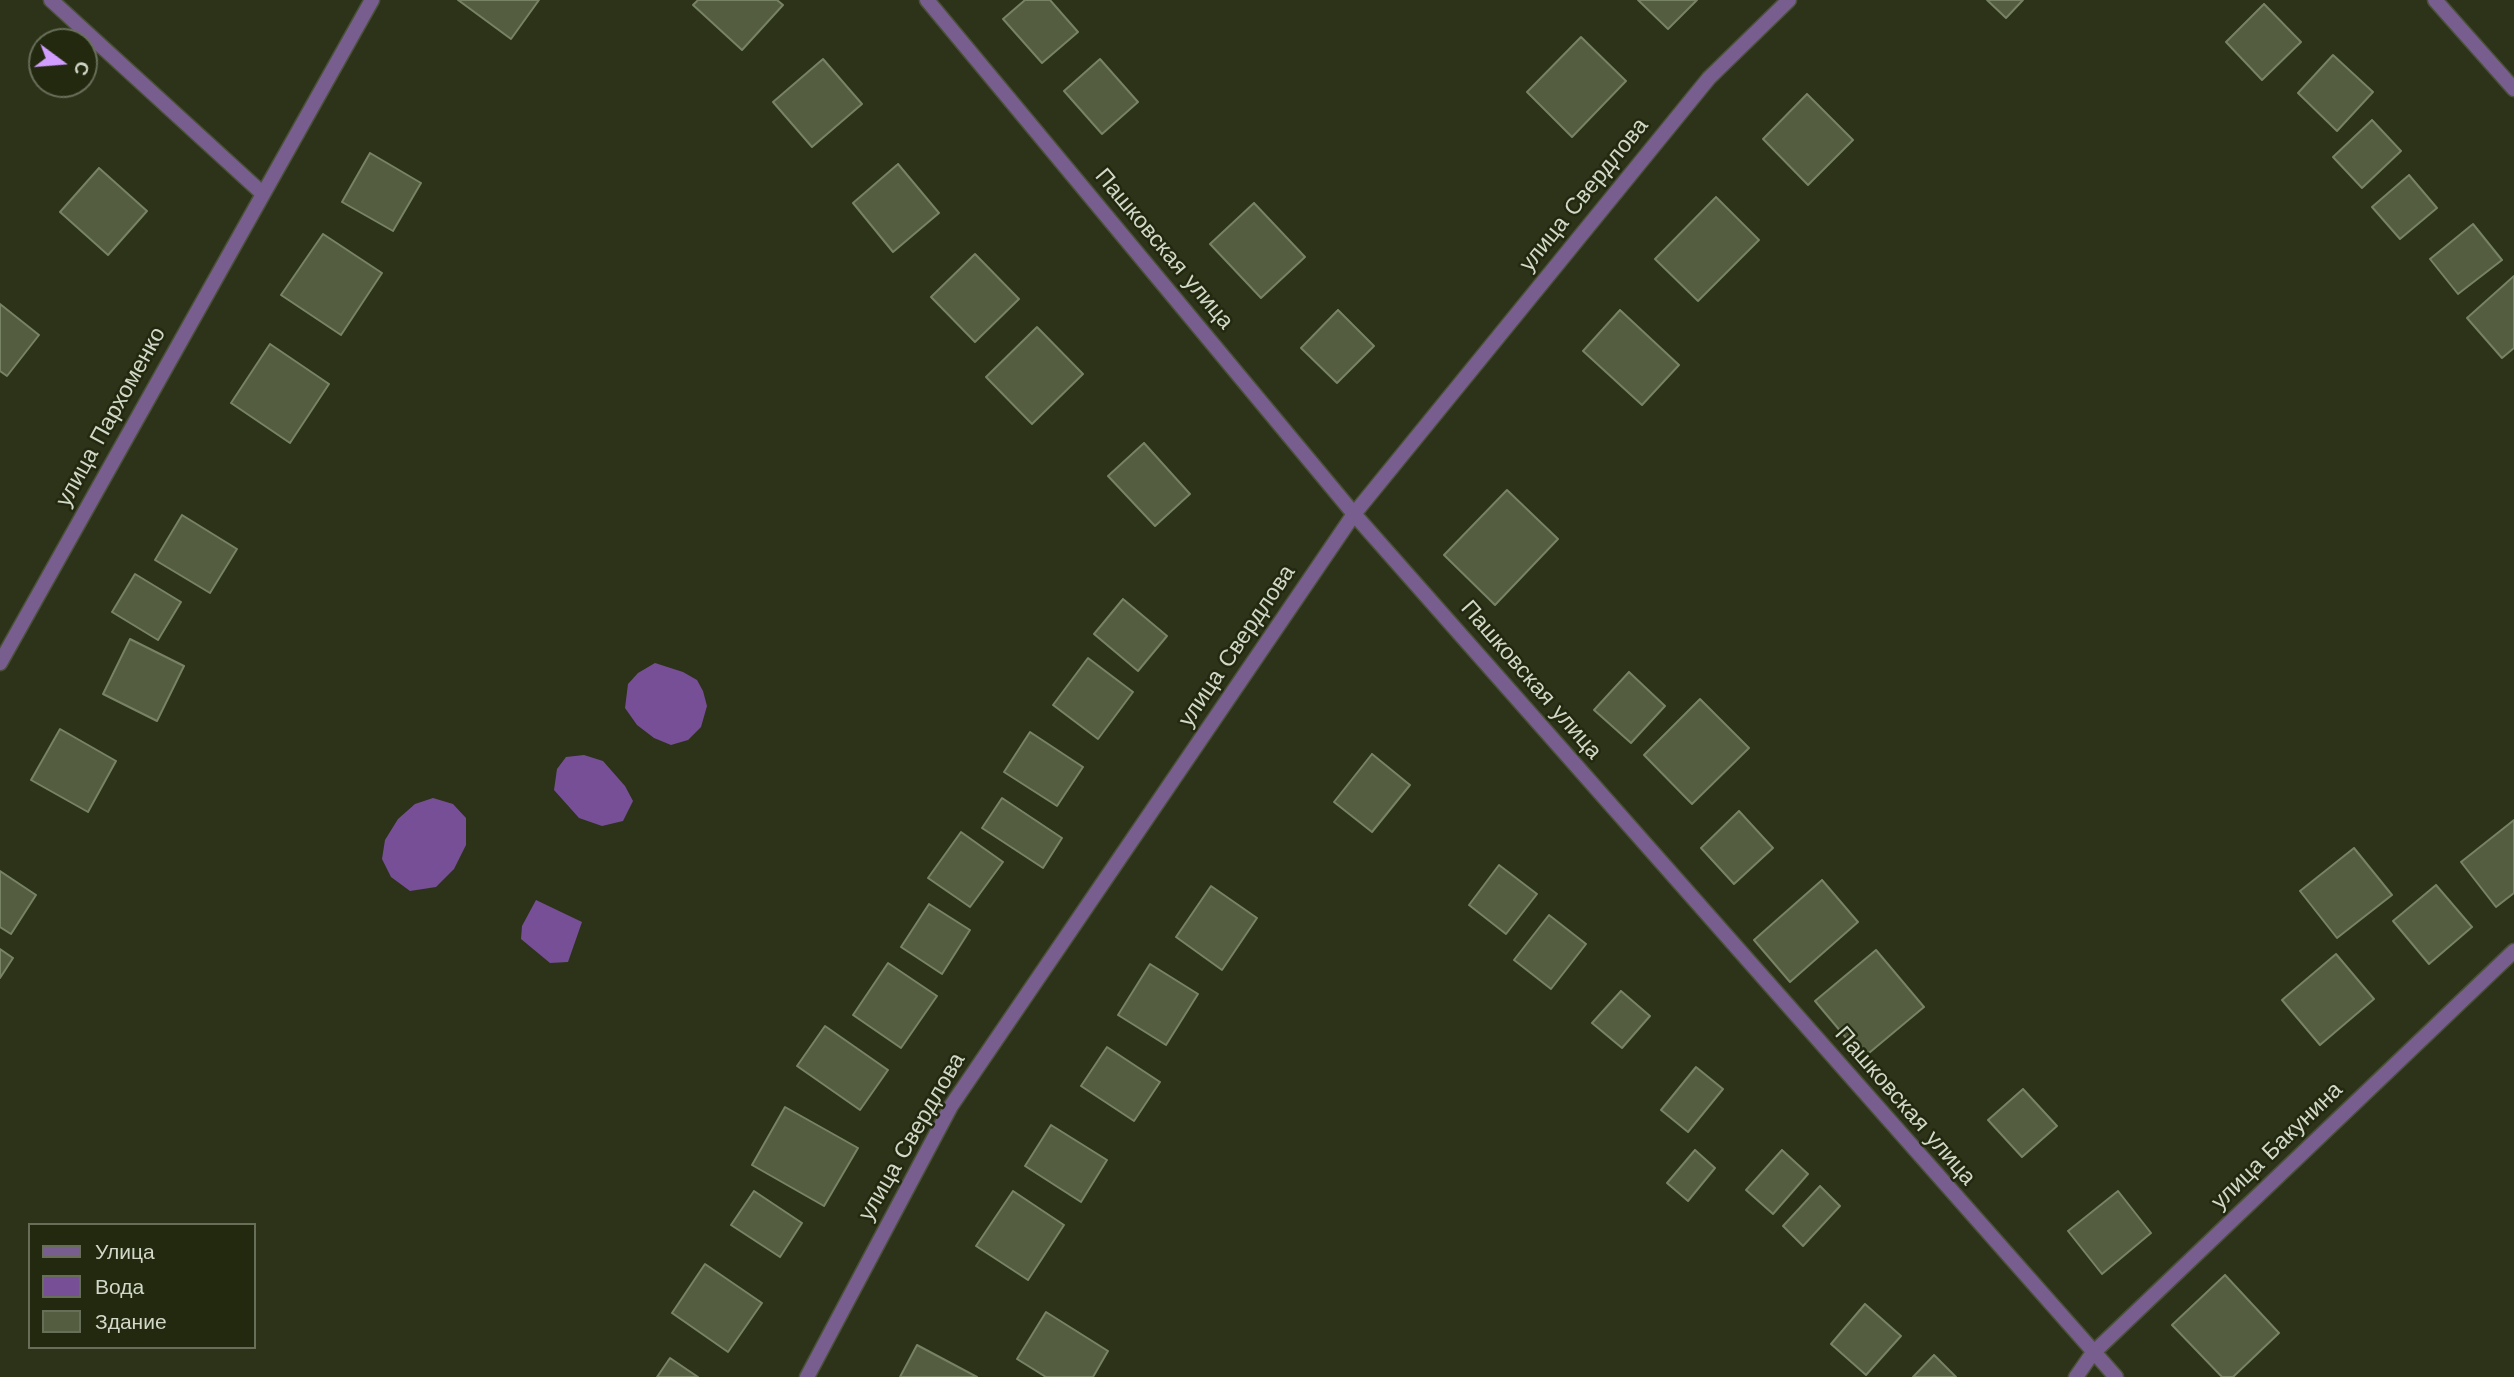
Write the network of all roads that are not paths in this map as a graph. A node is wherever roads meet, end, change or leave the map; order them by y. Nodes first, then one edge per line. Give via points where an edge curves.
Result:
1 (51, 0) edge
2 (372, 0) edge
3 (927, 0) edge
4 (1788, 0) edge
5 (2435, 0) edge
6 (2514, 89) edge
7 (262, 193) junction
8 (1354, 514) junction
9 (0, 663) edge
10 (2514, 951) edge
11 (2092, 1353) junction
12 (807, 1377) edge
13 (2076, 1377) edge
14 (2116, 1377) edge

1 - 7 street
2 - 7 street, улица Пархоменко
3 - 8 street, Пашковская улица
4 - 8 street, улица Свердлова via 1709,78
5 - 6 street
7 - 9 street, улица Пархоменко
8 - 11 street, Пашковская улица
8 - 12 street, улица Свердлова via 951,1106
10 - 11 street, улица Бакунина
11 - 13 street, улица Бакунина
11 - 14 street, Пашковская улица

